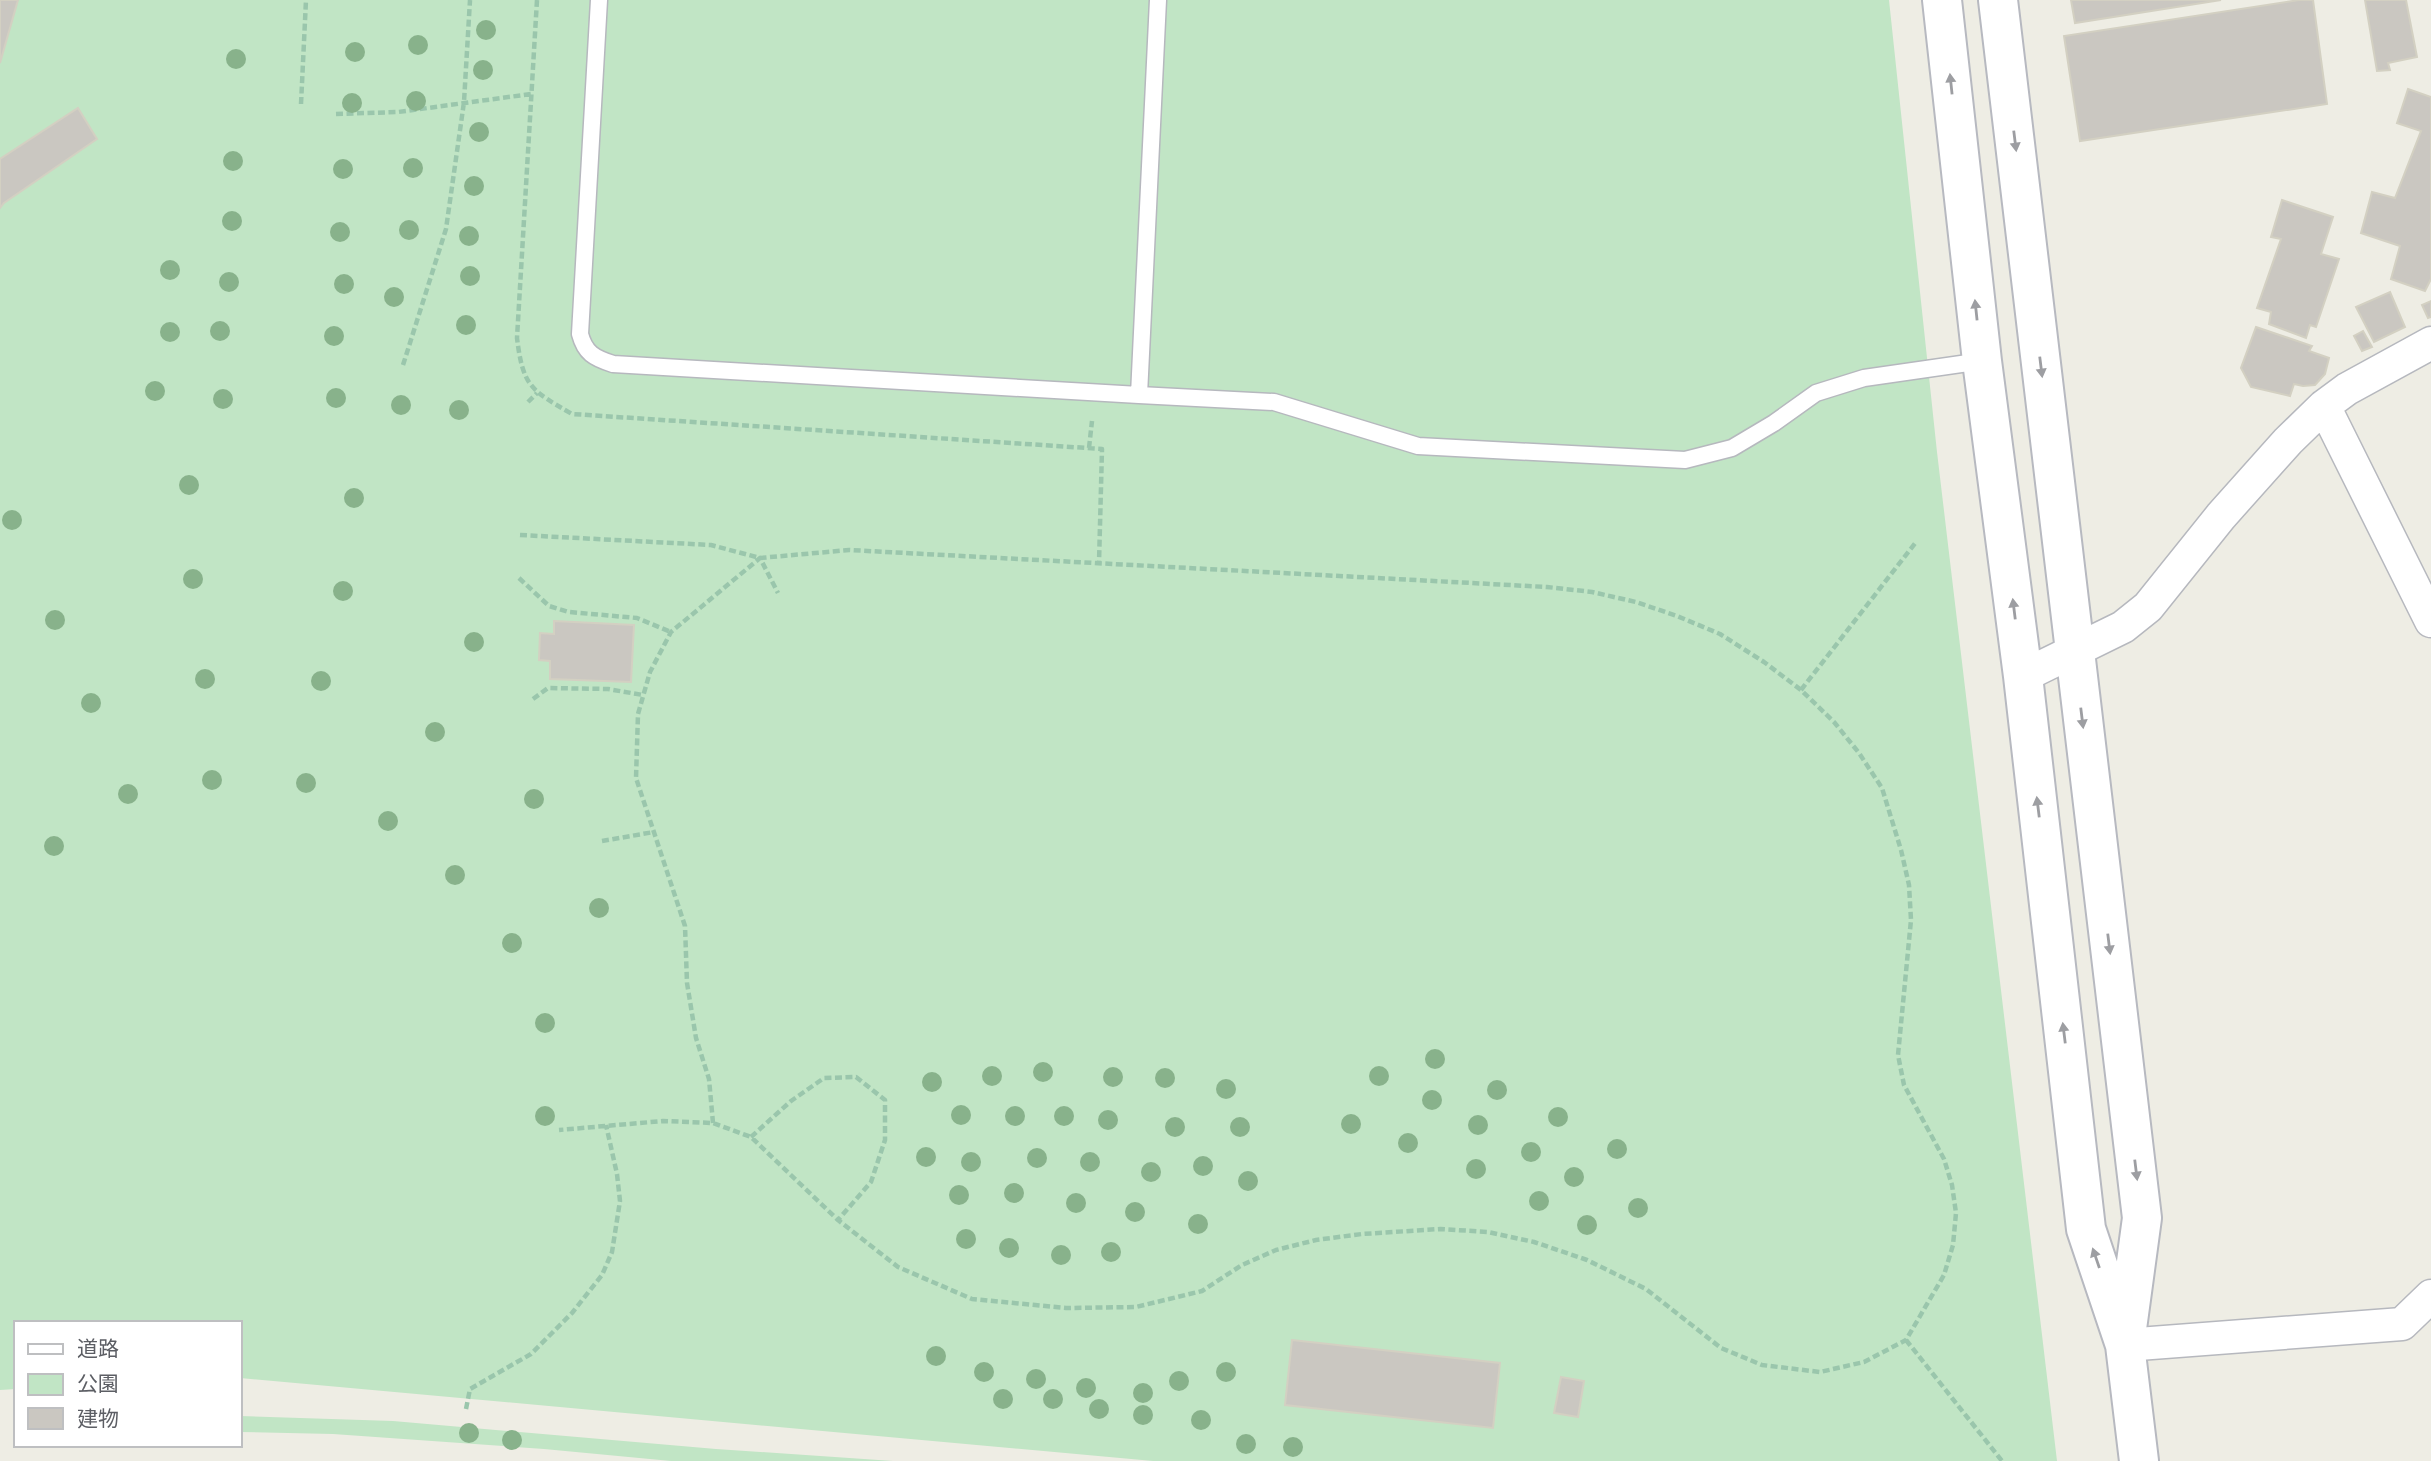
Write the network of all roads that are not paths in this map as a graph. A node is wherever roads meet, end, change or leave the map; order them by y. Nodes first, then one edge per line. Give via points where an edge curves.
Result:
1 (599, 0) edge
2 (1158, 0) edge
3 (1942, 0) edge
4 (1998, 0) edge
5 (2431, 343) edge
6 (1982, 361) junction
7 (1139, 395) junction
8 (2324, 406) junction
9 (2431, 621) edge
10 (2074, 650) junction
11 (2023, 676) junction
12 (2431, 1296) edge
13 (2125, 1345) junction
14 (2139, 1461) edge

1 - 7 lane via 580,334 583,348 596,359 613,364
2 - 7 lane
6 -> 3 street
4 -> 10 street
5 - 8 street
6 - 7 lane via 1864,378 1816,393 1732,448 1685,460 1418,446 1274,402
11 -> 6 street
8 - 9 street
8 - 10 street via 2221,516 2148,607 2123,627
10 - 11 street
10 -> 13 street via 2142,1217
13 -> 11 street via 2086,1228
12 - 13 street via 2402,1324
13 - 14 street

